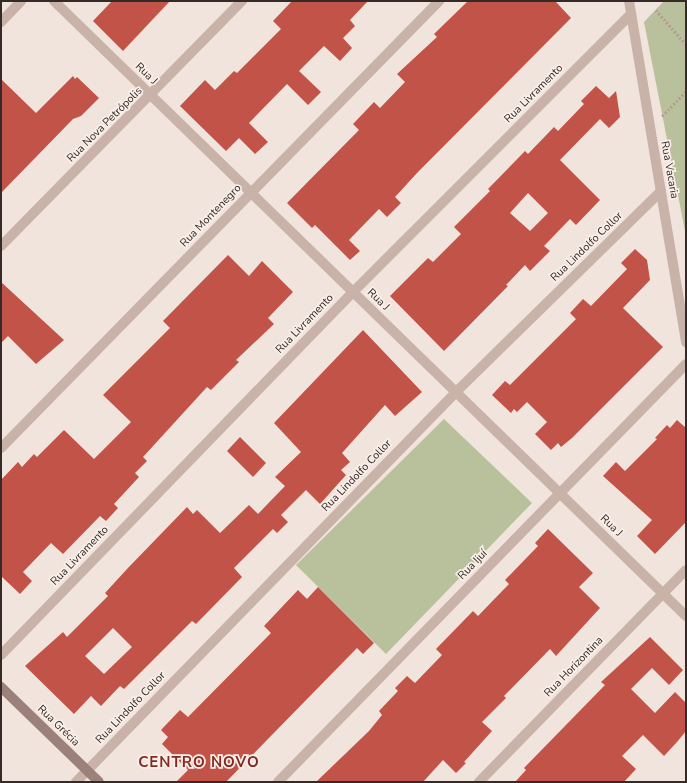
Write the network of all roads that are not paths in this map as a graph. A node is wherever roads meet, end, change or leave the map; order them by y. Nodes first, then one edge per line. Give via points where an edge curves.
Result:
1 (21, 1) edge
2 (54, 1) edge
3 (242, 1) edge
4 (439, 1) edge
5 (629, 1) edge
6 (631, 14) junction
7 (1, 22) edge
8 (151, 95) junction
9 (660, 191) junction
10 (251, 192) junction
11 (1, 246) edge
12 (353, 292) junction
13 (683, 305) edge
14 (686, 342) edge
15 (686, 364) edge
16 (456, 392) junction
17 (1, 448) edge
18 (560, 493) junction
19 (686, 570) edge
20 (662, 593) junction
21 (686, 616) edge
22 (1, 655) edge
23 (1, 687) edge
24 (87, 770) junction
25 (76, 782) edge
26 (99, 782) edge
27 (278, 782) edge
28 (479, 782) edge

1 - 7 street
2 - 8 street, Rua J
3 - 8 street, Rua Nova Petrópolis
4 - 10 street, Rua Montenegro
5 - 6 street, Rua Vacaria
6 - 9 street, Rua Vacaria
6 - 12 street, Rua Livramento
8 - 10 street, Rua J
8 - 11 street, Rua Nova Petrópolis
9 - 13 street, Rua Vacaria
9 - 16 street, Rua Lindolfo Collor
10 - 12 street, Rua J
10 - 17 street, Rua Montenegro
12 - 16 street, Rua J
12 - 22 street, Rua Livramento
13 - 14 street, Rua Vacaria
15 - 18 street, Rua Ijuí
16 - 18 street, Rua J
16 - 24 street, Rua Lindolfo Collor
18 - 20 street, Rua J
18 - 27 street, Rua Ijuí
19 - 20 street, Rua Horizontina
20 - 21 street, Rua J
20 - 28 street, Rua Horizontina
23 - 24 main road, Rua Grécia
24 - 25 street, Rua Lindolfo Collor
24 - 26 main road, Rua Grécia

